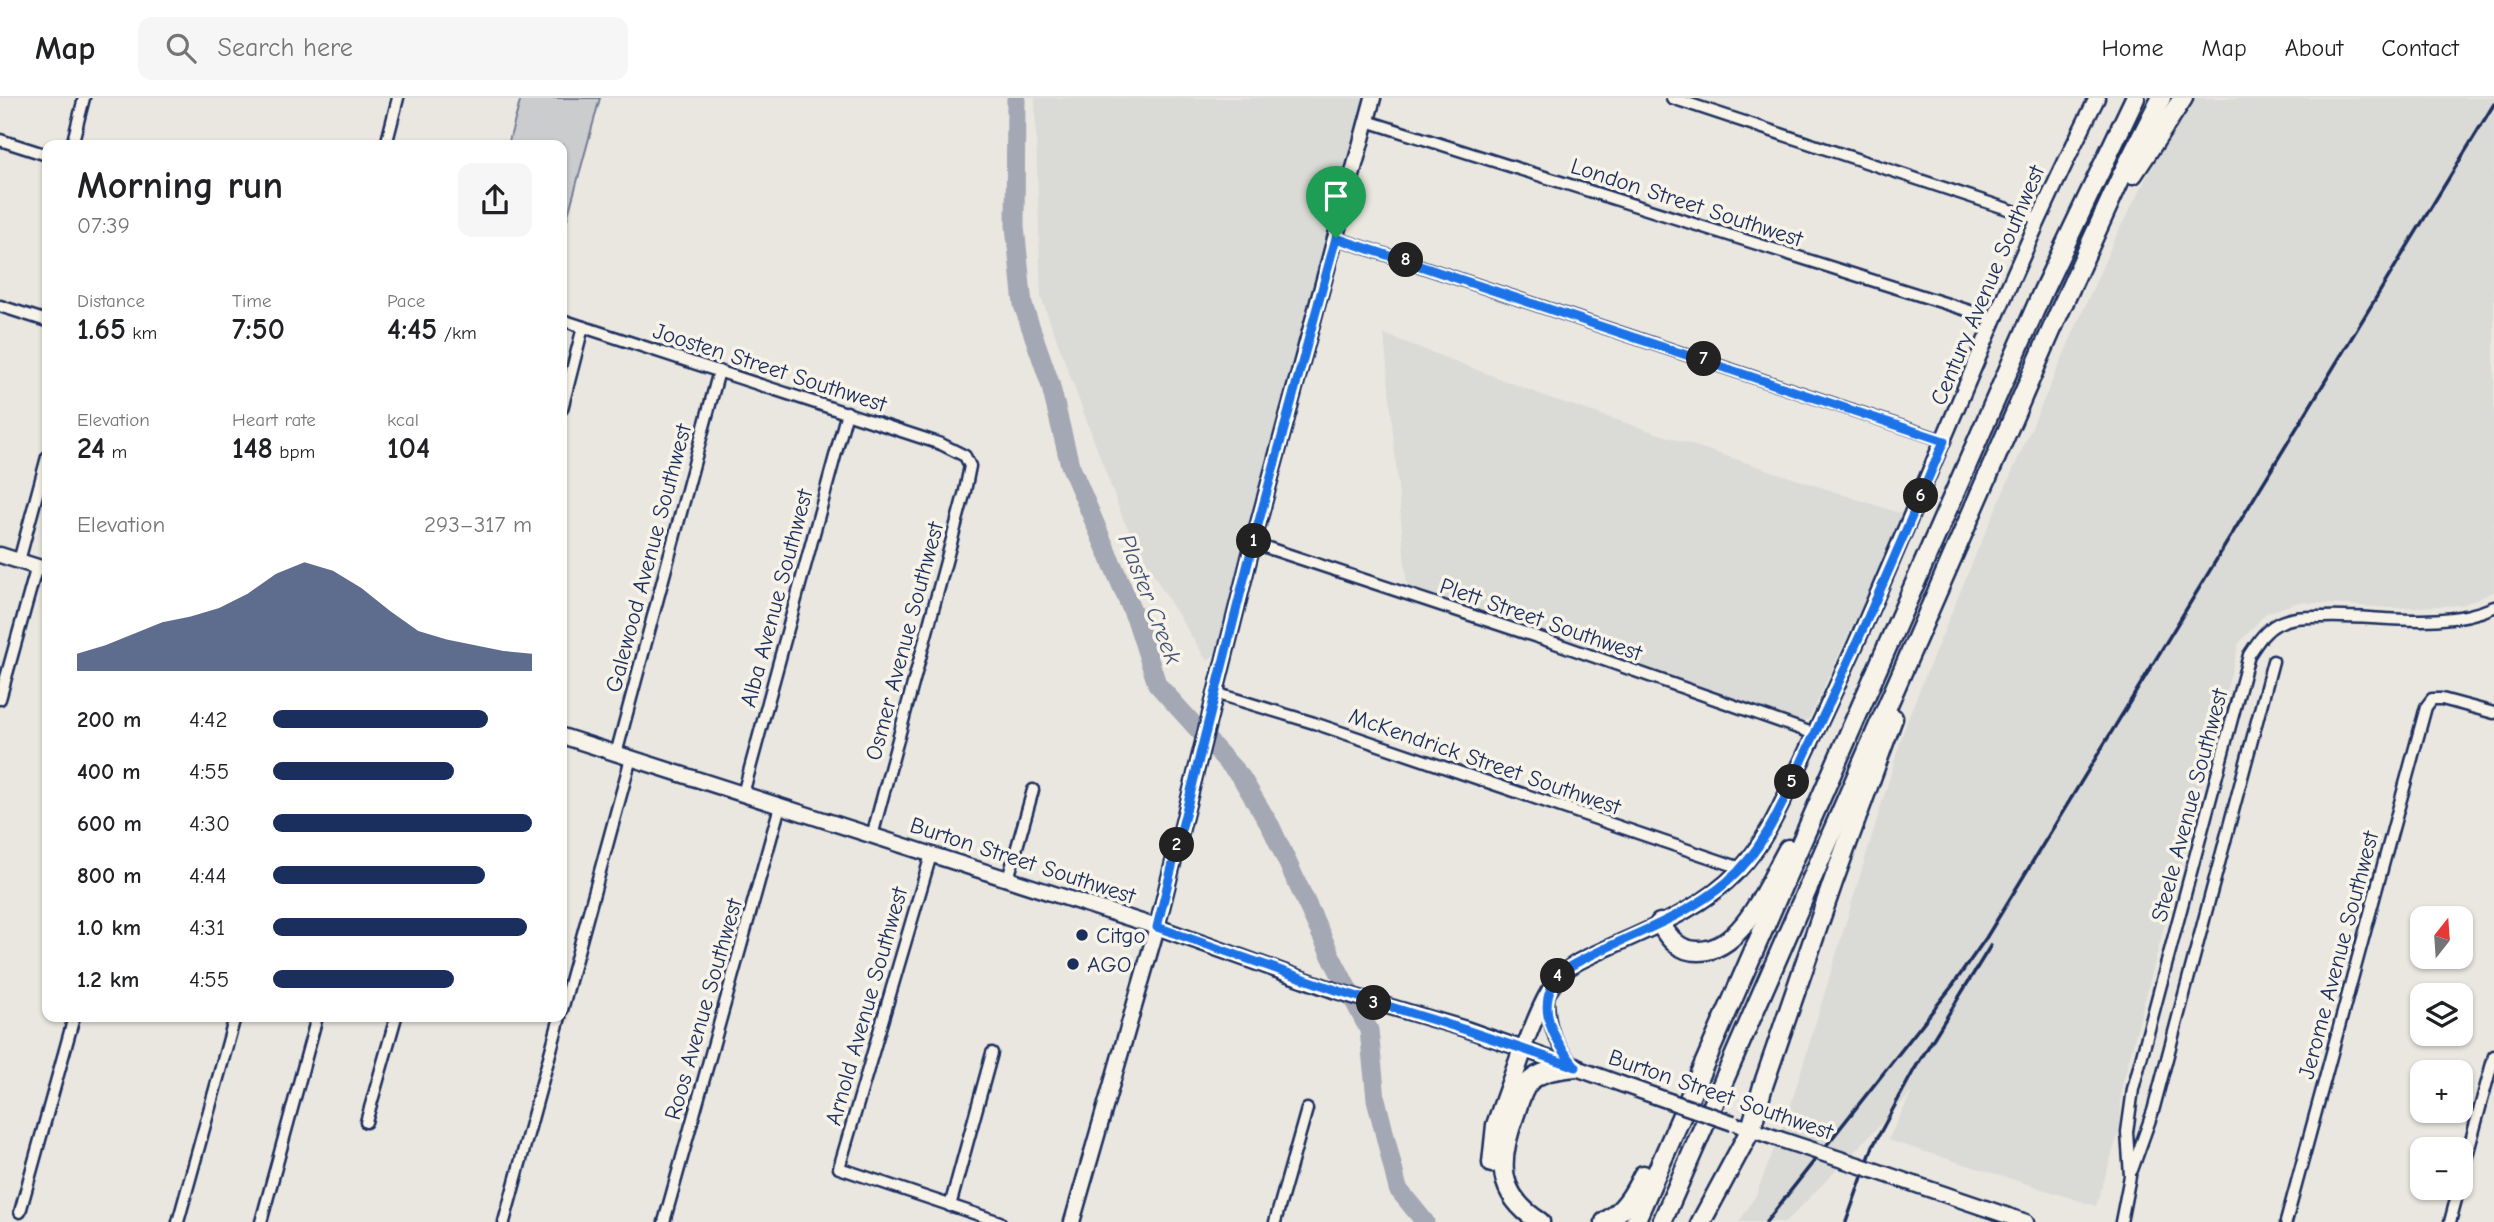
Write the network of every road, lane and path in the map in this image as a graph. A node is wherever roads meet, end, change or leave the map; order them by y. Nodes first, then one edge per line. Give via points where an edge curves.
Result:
1 (84, 98) edge
2 (1373, 98) edge
3 (1672, 98) edge
4 (2097, 98) edge
5 (2135, 98) edge
6 (2161, 98) edge
7 (2183, 98) edge
8 (396, 99) edge
9 (1367, 121) junction
10 (0, 140) edge
11 (73, 140) edge
12 (387, 140) edge
13 (42, 153) edge
14 (2038, 219) junction
15 (1336, 238) junction
16 (2092, 239) junction
17 (0, 306) edge
18 (42, 319) edge
19 (1995, 319) junction
20 (567, 322) edge
21 (583, 327) junction
22 (719, 371) junction
23 (567, 389) edge
24 (847, 412) junction
25 (1944, 441) junction
26 (965, 456) joint
27 (42, 476) edge
28 (1253, 543) junction
29 (0, 555) edge
30 (19, 561) junction
31 (42, 568) edge
32 (2494, 607) edge
33 (1924, 621) junction
34 (2273, 661) dead end
35 (0, 699) edge
36 (1213, 700) junction
37 (2494, 713) edge
38 (1815, 734) junction
39 (567, 738) edge
40 (615, 754) junction
41 (631, 758) junction
42 (1834, 770) junction
43 (1033, 790) dead end
44 (743, 794) junction
45 (780, 806) junction
46 (872, 836) junction
47 (931, 855) junction
48 (1741, 868) junction
49 (1008, 879) junction
50 (1660, 923) junction
51 (1157, 927) junction
52 (1548, 990) junction
53 (567, 992) edge
54 (73, 1022) edge
55 (234, 1022) edge
56 (316, 1022) edge
57 (395, 1022) edge
58 (559, 1022) edge
59 (1523, 1049) junction
60 (992, 1053) dead end
61 (2494, 1056) edge
62 (1576, 1067) junction
63 (1307, 1109) dead end
64 (366, 1122) dead end
65 (1751, 1129) junction
66 (2472, 1137) edge
67 (1664, 1152) junction
68 (2130, 1176) junction
69 (2456, 1200) edge
70 (950, 1206) junction
71 (20, 1212) dead end
72 (178, 1222) edge
73 (261, 1222) edge
74 (504, 1222) edge
75 (663, 1222) edge
76 (1000, 1222) edge
77 (1072, 1222) edge
78 (1275, 1222) edge
79 (1519, 1222) edge
80 (1540, 1222) edge
81 (1605, 1222) edge
82 (1635, 1222) edge
83 (1662, 1222) edge
84 (1701, 1222) edge
85 (2026, 1222) edge
86 (2121, 1222) edge
87 (2286, 1222) edge
88 (2450, 1222) edge

1 - 11 street
2 - 9 main road
3 - 14 street
4 - 14 main road, Century Avenue Southwest
5 - 42 highway via 2043,290
6 - 16 highway
7 - 16 highway
8 - 12 street
9 - 15 main road
9 - 19 street, London Street Southwest
10 - 13 street
14 - 19 main road, Century Avenue Southwest
15 - 25 street
15 - 28 main road
16 - 33 highway
17 - 18 street
19 - 25 main road, Century Avenue Southwest
20 - 21 street, Joosten Street Southwest
21 - 22 street, Joosten Street Southwest
21 - 23 street
22 - 24 street, Joosten Street Southwest
22 - 40 street, Galewood Avenue Southwest
24 - 26 street, Joosten Street Southwest
24 - 44 street, Alba Avenue Southwest
25 - 38 main road, Century Avenue Southwest
26 - 46 street, Osmer Avenue Southwest via 970,466 965,491
27 - 30 street
28 - 36 main road
28 - 38 street, Plett Street Southwest
29 - 30 main road
30 - 31 main road
31 - 35 street
32 - 68 street, Steele Avenue Southwest via 2450,617 2290,618 2262,635 2249,655 2133,1089 2127,1132
33 - 65 highway
33 - 83 highway
34 - 68 street via 2153,1111
36 - 48 street, McKendrick Street Southwest via 1314,723
36 - 51 main road
37 - 87 street, Jerome Avenue Southwest via 2442,699 2432,699 2426,707
38 - 48 main road, Century Avenue Southwest via 1773,820
39 - 40 main road, Burton Street Southwest
40 - 41 main road, Burton Street Southwest
41 - 44 main road, Burton Street Southwest
41 - 53 street
42 - 50 highway via 1758,903 1734,936 1709,950 1695,951 1674,943
42 - 67 highway
43 - 49 street
44 - 45 main road, Burton Street Southwest
45 - 46 main road, Burton Street Southwest
45 - 75 street, Roos Avenue Southwest
46 - 47 main road, Burton Street Southwest
47 - 49 main road, Burton Street Southwest
47 - 70 street, Arnold Avenue Southwest via 839,1168
48 - 50 main road, Century Avenue Southwest via 1719,888
49 - 51 main road, Burton Street Southwest
50 - 52 main road, Century Avenue Southwest via 1569,967
51 - 59 main road, Burton Street Southwest
51 - 77 main road
52 - 59 main road, Century Avenue Southwest
52 - 62 street via 1552,1032
54 - 71 street
55 - 72 street
56 - 73 street
57 - 64 street
58 - 74 street
59 - 62 main road, Burton Street Southwest
59 - 79 highway via 1492,1147 1496,1185
60 - 70 street
61 - 66 street
62 - 65 main road, Burton Street Southwest, bridge
62 - 80 highway via 1545,1072 1529,1082 1504,1148 1508,1189
63 - 78 street
65 - 84 highway
65 - 85 main road, Burton Street Southwest, bridge
67 - 81 highway via 1647,1168 1623,1208
67 - 82 highway
68 - 86 street, Steele Avenue Southwest
69 - 88 street
70 - 76 street

